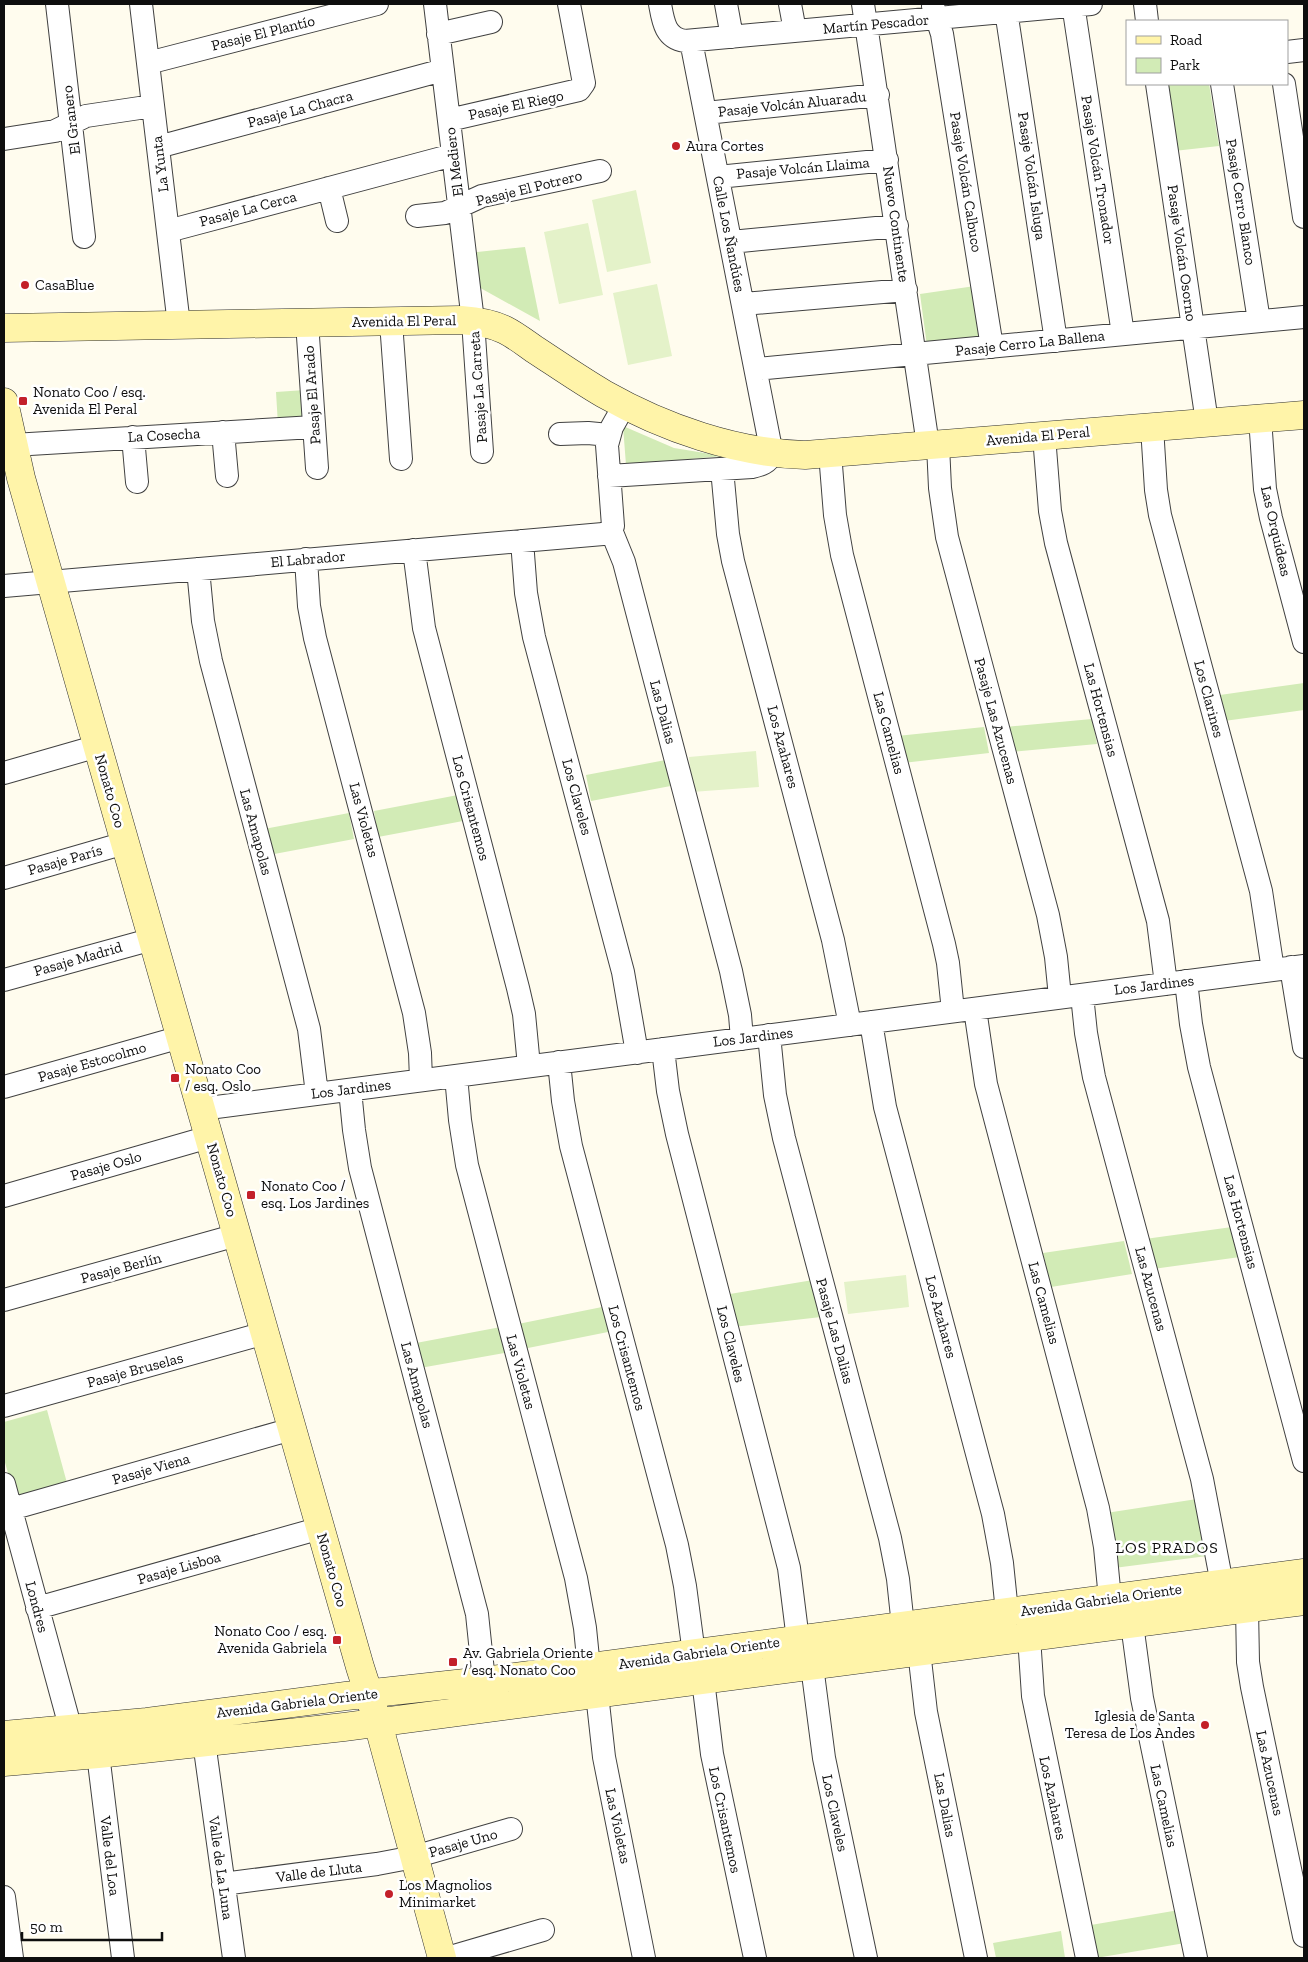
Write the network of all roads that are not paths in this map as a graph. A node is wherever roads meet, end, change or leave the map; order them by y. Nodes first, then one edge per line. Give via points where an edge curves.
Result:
1 (57, 4) edge
2 (141, 4) edge
3 (377, 4) edge
4 (435, 4) edge
5 (569, 4) edge
6 (660, 4) edge
7 (726, 4) edge
8 (790, 4) edge
9 (1079, 4) edge
10 (1145, 4) edge
11 (1006, 8) edge
12 (935, 11) edge
13 (865, 14) edge
14 (1147, 20) edge
15 (491, 22) dead end
16 (795, 31) junction
17 (438, 34) junction
18 (732, 37) junction
19 (691, 41) junction
20 (1304, 50) edge
21 (1288, 52) edge
22 (148, 63) junction
23 (443, 70) junction
24 (1157, 85) edge
25 (1222, 85) edge
26 (1284, 85) edge
27 (878, 95) junction
28 (153, 106) junction
29 (706, 113) junction
30 (449, 120) junction
31 (71, 123) junction
32 (4, 139) edge
33 (158, 147) junction
34 (453, 155) junction
35 (887, 160) junction
36 (600, 171) dead end
37 (718, 176) junction
38 (329, 188) junction
39 (459, 207) junction
40 (417, 216) dead end
41 (1304, 217) edge
42 (337, 221) dead end
43 (897, 226) junction
44 (168, 231) junction
45 (84, 237) dead end
46 (731, 242) junction
47 (906, 290) junction
48 (743, 304) junction
49 (1304, 317) edge
50 (473, 321) junction
51 (1259, 321) junction
52 (307, 322) junction
53 (391, 322) junction
54 (179, 325) junction
55 (1193, 327) junction
56 (4, 328) edge
57 (1123, 334) junction
58 (1056, 341) junction
59 (992, 347) junction
60 (915, 354) junction
61 (756, 369) junction
62 (4, 402) edge
63 (625, 404) junction
64 (1304, 415) edge
65 (1260, 418) junction
66 (1207, 422) junction
67 (314, 427) junction
68 (1152, 427) junction
69 (223, 432) junction
70 (560, 434) dead end
71 (609, 435) junction
72 (132, 436) junction
73 (1044, 436) junction
74 (13, 445) junction
75 (933, 445) junction
76 (482, 452) dead end
77 (830, 453) junction
78 (772, 454) junction
79 (401, 458) dead end
80 (317, 468) dead end
81 (722, 469) junction
82 (227, 476) dead end
83 (608, 476) junction
84 (13, 479) edge
85 (137, 482) dead end
86 (611, 530) junction
87 (522, 541) junction
88 (414, 550) junction
89 (306, 559) junction
90 (198, 569) junction
91 (51, 581) junction
92 (4, 586) edge
93 (1304, 642) edge
94 (98, 746) junction
95 (4, 773) edge
96 (125, 843) junction
97 (4, 878) edge
98 (153, 939) junction
99 (1289, 968) edge
100 (4, 980) edge
101 (1176, 982) junction
102 (1082, 995) junction
103 (1060, 997) junction
104 (964, 1010) junction
105 (860, 1023) junction
106 (741, 1031) junction
107 (769, 1035) junction
108 (181, 1037) junction
109 (1304, 1047) edge
110 (664, 1049) junction
111 (637, 1052) junction
112 (559, 1062) junction
113 (529, 1066) junction
114 (456, 1076) junction
115 (422, 1080) junction
116 (4, 1087) edge
117 (350, 1090) junction
118 (316, 1094) junction
119 (201, 1109) junction
120 (209, 1137) junction
121 (4, 1196) edge
122 (237, 1235) junction
123 (4, 1300) edge
124 (265, 1333) junction
125 (4, 1406) edge
126 (292, 1429) junction
127 (1304, 1461) edge
128 (4, 1484) edge
129 (11, 1509) junction
130 (321, 1528) junction
131 (1304, 1573) edge
132 (1222, 1584) junction
133 (1110, 1598) junction
134 (1304, 1601) edge
135 (38, 1608) junction
136 (1247, 1608) junction
137 (1007, 1612) junction
138 (1132, 1624) junction
139 (903, 1626) junction
140 (1028, 1637) junction
141 (798, 1640) junction
142 (919, 1652) junction
143 (694, 1654) junction
144 (812, 1666) junction
145 (588, 1668) junction
146 (703, 1680) junction
147 (484, 1681) junction
148 (369, 1694) junction
149 (597, 1694) junction
150 (378, 1723) junction
151 (71, 1730) junction
152 (4, 1735) edge
153 (204, 1742) junction
154 (98, 1754) junction
155 (4, 1762) edge
156 (511, 1829) dead end
157 (414, 1857) junction
158 (224, 1884) junction
159 (4, 1897) edge
160 (543, 1930) dead end
161 (1304, 1936) edge
162 (12, 1958) edge
163 (123, 1958) edge
164 (234, 1958) edge
165 (442, 1958) edge
166 (447, 1958) edge
167 (644, 1958) edge
168 (754, 1958) edge
169 (866, 1958) edge
170 (976, 1958) edge
171 (1086, 1958) edge
172 (1196, 1958) edge

1 - 31 street, El Granero
2 - 22 street, La Yunta
3 - 22 street, Pasaje El Plantío
4 - 17 street, El Mediero
5 - 30 street, Pasaje El Riego via 582,87 574,92
6 - 19 street via 669,33 679,40
7 - 18 street
8 - 16 street
9 - 11 street, Martín Pescador
9 - 57 street, Pasaje Volcán Tronador
10 - 14 street
11 - 12 street, Martín Pescador
11 - 58 street, Pasaje Volcán Isluga
12 - 13 street, Martín Pescador
12 - 59 street, Pasaje Volcán Calbuco via 942,34
13 - 16 street, Martín Pescador
13 - 27 street, Nuevo Continente
15 - 17 street
16 - 18 street, Martín Pescador
17 - 23 street, El Mediero
18 - 19 street, Martín Pescador
19 - 29 street, Calle Los Ñandúes
20 - 21 street
22 - 28 street, La Yunta
23 - 30 street, El Mediero
23 - 33 street, Pasaje La Chacra
24 - 55 street, Pasaje Volcán Osorno
25 - 51 street, Pasaje Cerro Blanco
26 - 41 street
27 - 29 street, Pasaje Volcán Aluaradu
27 - 35 street, Nuevo Continente
28 - 31 street via 86,116
28 - 33 street, La Yunta
29 - 37 street, Calle Los Ñandúes
30 - 34 street, El Mediero
31 - 32 street via 55,131
31 - 45 street, El Granero
33 - 44 street, La Yunta
34 - 38 street, Pasaje La Cerca
34 - 39 street, El Mediero
35 - 37 street, Pasaje Volcán Llaima
35 - 43 street, Nuevo Continente
36 - 39 street, Pasaje El Potrero via 482,196
37 - 46 street, Calle Los Ñandúes
38 - 42 street
38 - 44 street, Pasaje La Cerca
39 - 40 street, Pasaje El Potrero via 445,213
39 - 50 street, El Mediero
43 - 46 street
43 - 47 street, Nuevo Continente
44 - 54 street, La Yunta
46 - 48 street, Calle Los Ñandúes
47 - 48 street
47 - 60 street, Nuevo Continente
48 - 61 street, Calle Los Ñandúes
49 - 51 street, Pasaje Cerro La Ballena
50 - 53 main road, Avenida El Peral
50 - 63 main road, Avenida El Peral via 505,330
50 - 76 street, Pasaje La Carreta
51 - 55 street, Pasaje Cerro La Ballena
52 - 53 main road, Avenida El Peral
52 - 54 main road, Avenida El Peral
52 - 67 street, Pasaje El Arado
53 - 79 street
54 - 56 main road, Avenida El Peral
55 - 57 street, Pasaje Cerro La Ballena
55 - 66 street, Pasaje Volcán Osorno
57 - 58 street, Pasaje Cerro La Ballena
58 - 59 street, Pasaje Cerro La Ballena
59 - 60 street, Pasaje Cerro La Ballena
60 - 61 street, Pasaje Cerro La Ballena
60 - 75 street, Nuevo Continente
61 - 78 street, Calle Los Ñandúes
62 - 74 main road, Nonato Coo
63 - 71 street, Las Dalias
63 - 78 main road, Avenida El Peral via 694,434
64 - 65 main road, Avenida El Peral
65 - 66 main road, Avenida El Peral
65 - 93 street, Las Orquídeas via 1264,481 1271,518
66 - 68 main road, Avenida El Peral
67 - 69 street, La Cosecha
67 - 80 street, Pasaje El Arado
68 - 73 main road, Avenida El Peral
68 - 99 street, Los Clarines via 1160,514 1261,891
69 - 72 street, La Cosecha
69 - 82 street
70 - 71 street
71 - 83 street, Las Dalias via 606,454
72 - 74 street, La Cosecha
72 - 85 street
73 - 75 main road, Avenida El Peral
73 - 101 street, Las Hortensias via 1056,543
74 - 84 main road, Nonato Coo
75 - 77 main road, Avenida El Peral
75 - 103 street, Pasaje Las Azucenas via 947,537 1048,915
77 - 78 main road, Avenida El Peral
77 - 104 street, Las Camelias via 842,555 948,963
78 - 81 street via 769,460 758,466
81 - 83 street
81 - 105 street, Los Azahares via 733,561 837,956
83 - 86 street, Las Dalias
84 - 91 main road, Nonato Coo
86 - 87 street, El Labrador via 603,534
86 - 106 street, Las Dalias via 622,556 731,971
87 - 88 street, El Labrador
87 - 111 street, Los Claveles via 526,594 534,637 623,972
88 - 89 street, El Labrador
88 - 113 street, Los Crisantemos via 424,628 518,988
89 - 90 street, El Labrador
89 - 115 street, Las Violetas via 309,606 316,638 414,1013
90 - 91 street, El Labrador
90 - 118 street, Las Amapolas via 210,661 309,1029
91 - 92 street, El Labrador
91 - 94 main road, Nonato Coo
94 - 95 street
94 - 96 main road, Nonato Coo
96 - 97 street, Pasaje París
96 - 98 main road, Nonato Coo
98 - 100 street, Pasaje Madrid
98 - 108 main road, Nonato Coo
99 - 101 street, Los Jardines
99 - 109 street, Los Clarines
101 - 102 street, Los Jardines
101 - 127 street, Las Hortensias via 1192,1031
102 - 103 street, Los Jardines
102 - 132 street, Las Azucenas via 1094,1077 1202,1479
103 - 104 street, Los Jardines
104 - 105 street, Los Jardines
104 - 133 street, Las Camelias via 1098,1508
105 - 107 street, Los Jardines
105 - 137 street, Los Azahares via 995,1522
106 - 107 street, Los Jardines
106 - 110 street, Los Jardines
107 - 139 street, Pasaje Las Dalias via 780,1122 890,1538
108 - 116 street, Pasaje Estocolmo
108 - 119 main road, Nonato Coo
110 - 111 street, Los Jardines
110 - 141 street, Los Claveles via 677,1134 789,1568
111 - 112 street, Los Jardines
112 - 113 street, Los Jardines
112 - 143 street, Los Crisantemos via 571,1146 677,1545
113 - 114 street, Los Jardines
114 - 115 street, Los Jardines
114 - 145 street, Las Violetas via 467,1165 576,1578
115 - 117 street, Los Jardines
117 - 118 street, Los Jardines
117 - 147 street, Las Amapolas via 360,1168 477,1614
118 - 119 street, Los Jardines
119 - 120 main road, Nonato Coo
120 - 121 street, Pasaje Oslo
120 - 122 main road, Nonato Coo
122 - 123 street, Pasaje Berlín
122 - 124 main road, Nonato Coo
124 - 125 street, Pasaje Bruselas
124 - 126 main road, Nonato Coo
126 - 129 street, Pasaje Viena
126 - 130 main road, Nonato Coo
128 - 129 street, Londres
129 - 135 street, Londres
130 - 135 street, Pasaje Lisboa
130 - 148 main road, Nonato Coo
131 - 132 main road, Avenida Gabriela Oriente
132 - 133 main road, Avenida Gabriela Oriente
133 - 137 main road, Avenida Gabriela Oriente
134 - 136 main road, Avenida Gabriela Oriente
135 - 151 street, Londres
136 - 138 main road, Avenida Gabriela Oriente
136 - 161 street, Las Azucenas via 1252,1687
137 - 139 main road, Avenida Gabriela Oriente
138 - 140 main road, Avenida Gabriela Oriente
138 - 172 street, Las Camelias via 1142,1698
139 - 141 main road, Avenida Gabriela Oriente
140 - 142 main road, Avenida Gabriela Oriente
140 - 171 street, Los Azahares via 1033,1696
141 - 143 main road, Avenida Gabriela Oriente
142 - 144 main road, Avenida Gabriela Oriente
142 - 170 street, Las Dalias via 928,1720
143 - 145 main road, Avenida Gabriela Oriente
144 - 146 main road, Avenida Gabriela Oriente
144 - 169 street, Los Claveles via 824,1758
145 - 147 main road, Avenida Gabriela Oriente
146 - 149 main road, Avenida Gabriela Oriente
146 - 168 street, Los Crisantemos via 712,1754
147 - 148 main road, Avenida Gabriela Oriente
148 - 150 main road, Nonato Coo
148 - 151 main road, Avenida Gabriela Oriente
149 - 150 main road, Avenida Gabriela Oriente
149 - 167 street, Las Violetas via 604,1757
150 - 153 main road, Avenida Gabriela Oriente
150 - 157 main road, Nonato Coo
151 - 152 main road, Avenida Gabriela Oriente
153 - 154 main road, Avenida Gabriela Oriente
153 - 158 street, Valle de La Luna
154 - 155 main road, Avenida Gabriela Oriente
154 - 163 street, Valle del Loa
156 - 157 street, Pasaje Uno
157 - 158 street, Valle de Lluta
157 - 165 main road, Nonato Coo
158 - 164 street, Valle de La Luna
159 - 162 street
160 - 166 street

